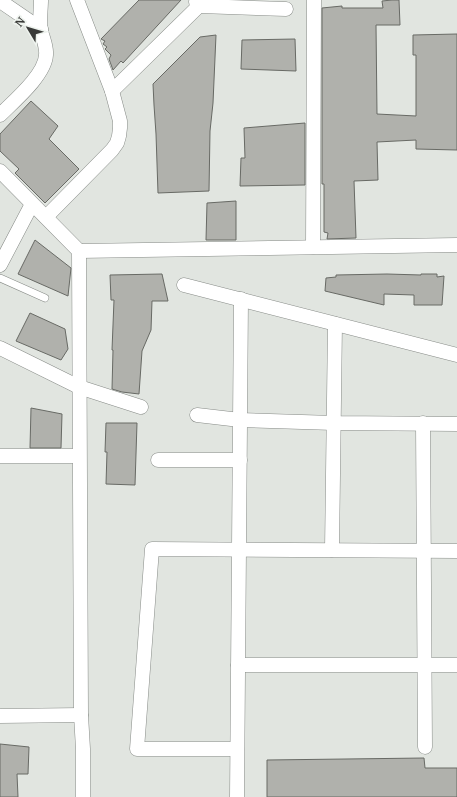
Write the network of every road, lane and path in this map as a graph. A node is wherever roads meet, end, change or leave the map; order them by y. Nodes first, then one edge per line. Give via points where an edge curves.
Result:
1 (41, 0) edge
2 (77, 0) edge
3 (314, 0) edge
4 (0, 1) edge
5 (200, 2) edge
6 (286, 9) dead end
7 (41, 29) junction
8 (112, 90) junction
9 (0, 115) edge
10 (0, 171) edge
11 (32, 204) junction
12 (46, 218) junction
13 (457, 245) edge
14 (313, 247) junction
15 (78, 251) junction
16 (0, 265) edge
17 (0, 278) edge
18 (184, 285) dead end
19 (45, 298) dead end
20 (241, 299) junction
21 (335, 324) junction
22 (0, 348) edge
23 (457, 355) edge
24 (79, 387) junction
25 (141, 407) dead end
26 (197, 415) dead end
27 (240, 420) junction
28 (334, 423) junction
29 (423, 423) junction
30 (457, 424) edge
31 (0, 456) edge
32 (79, 456) junction
33 (158, 460) dead end
34 (240, 460) junction
35 (239, 550) junction
36 (332, 550) junction
37 (424, 551) junction
38 (457, 551) edge
39 (238, 665) junction
40 (425, 665) junction
41 (457, 665) edge
42 (80, 715) junction
43 (0, 716) edge
44 (425, 747) dead end
45 (238, 749) junction
46 (83, 797) edge
47 (237, 797) edge

1 - 7 street
2 - 8 street
3 - 14 street
4 - 7 street
5 - 6 street
5 - 8 street
7 - 9 street via 46,55 43,68 34,81
8 - 12 street via 120,121 116,143
10 - 11 street
11 - 12 street
11 - 16 street
12 - 15 street
13 - 14 street
14 - 15 street
15 - 24 street
17 - 19 lane
18 - 20 street
20 - 21 street
20 - 27 street
21 - 23 street
21 - 28 street
22 - 24 street
24 - 25 street
24 - 32 street
26 - 27 street
27 - 28 street
27 - 34 street
28 - 29 street
28 - 36 street
29 - 30 street
29 - 37 street
31 - 32 street
32 - 42 street
33 - 34 street
34 - 35 street
35 - 36 street
35 - 39 street
35 - 45 street via 152,549 137,749
36 - 37 street
37 - 38 street
37 - 40 street
39 - 40 street
39 - 45 street
40 - 41 street
40 - 44 street
42 - 43 street
42 - 46 street
45 - 47 street

